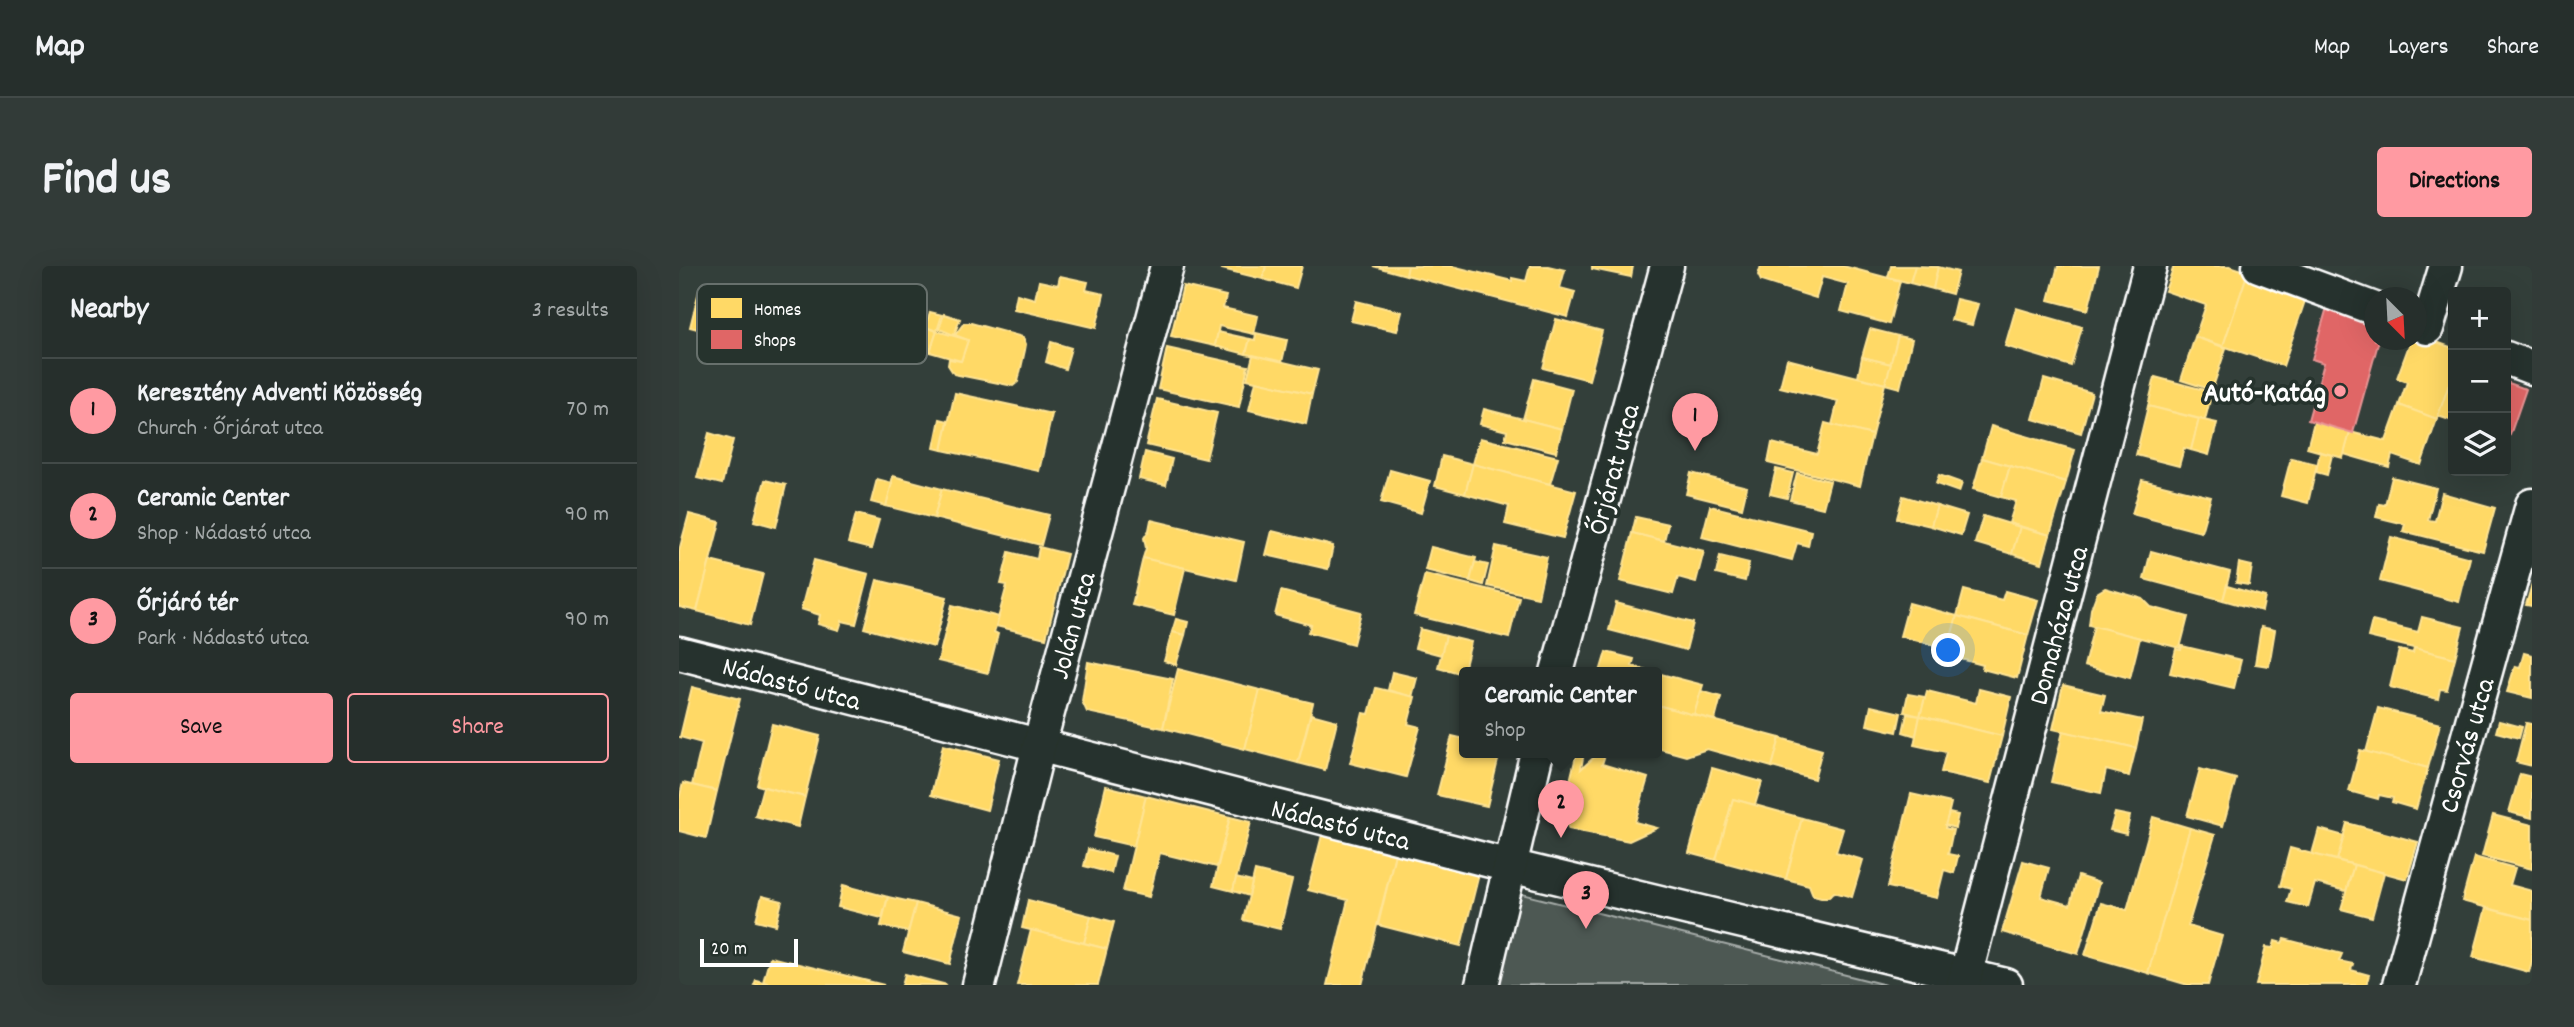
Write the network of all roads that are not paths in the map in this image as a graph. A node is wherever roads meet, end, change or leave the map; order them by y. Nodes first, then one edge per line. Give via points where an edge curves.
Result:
1 (1167, 266) edge
2 (1667, 266) edge
3 (2150, 266) edge
4 (2259, 266) edge
5 (2446, 266) edge
6 (2364, 305) edge
7 (2432, 330) edge
8 (2511, 360) edge
9 (2532, 368) edge
10 (2532, 505) edge
11 (679, 653) edge
12 (1558, 667) edge
13 (1039, 746) junction
14 (1536, 758) edge
15 (1510, 866) junction
16 (1964, 980) edge
17 (979, 985) edge
18 (1482, 985) edge
19 (2006, 985) edge
20 (2399, 985) edge

1 - 13 street, Jolán utca
2 - 12 street, Őrjárat utca
3 - 16 street, Domaháza utca
4 - 6 street
5 - 7 street
8 - 9 street
10 - 20 street, Csorvás utca
11 - 13 street, Nádastó utca
13 - 15 street, Nádastó utca
13 - 17 street, Jolán utca
14 - 15 street
15 - 16 street, Nádastó utca
15 - 18 street
16 - 19 street, Nádastó utca

